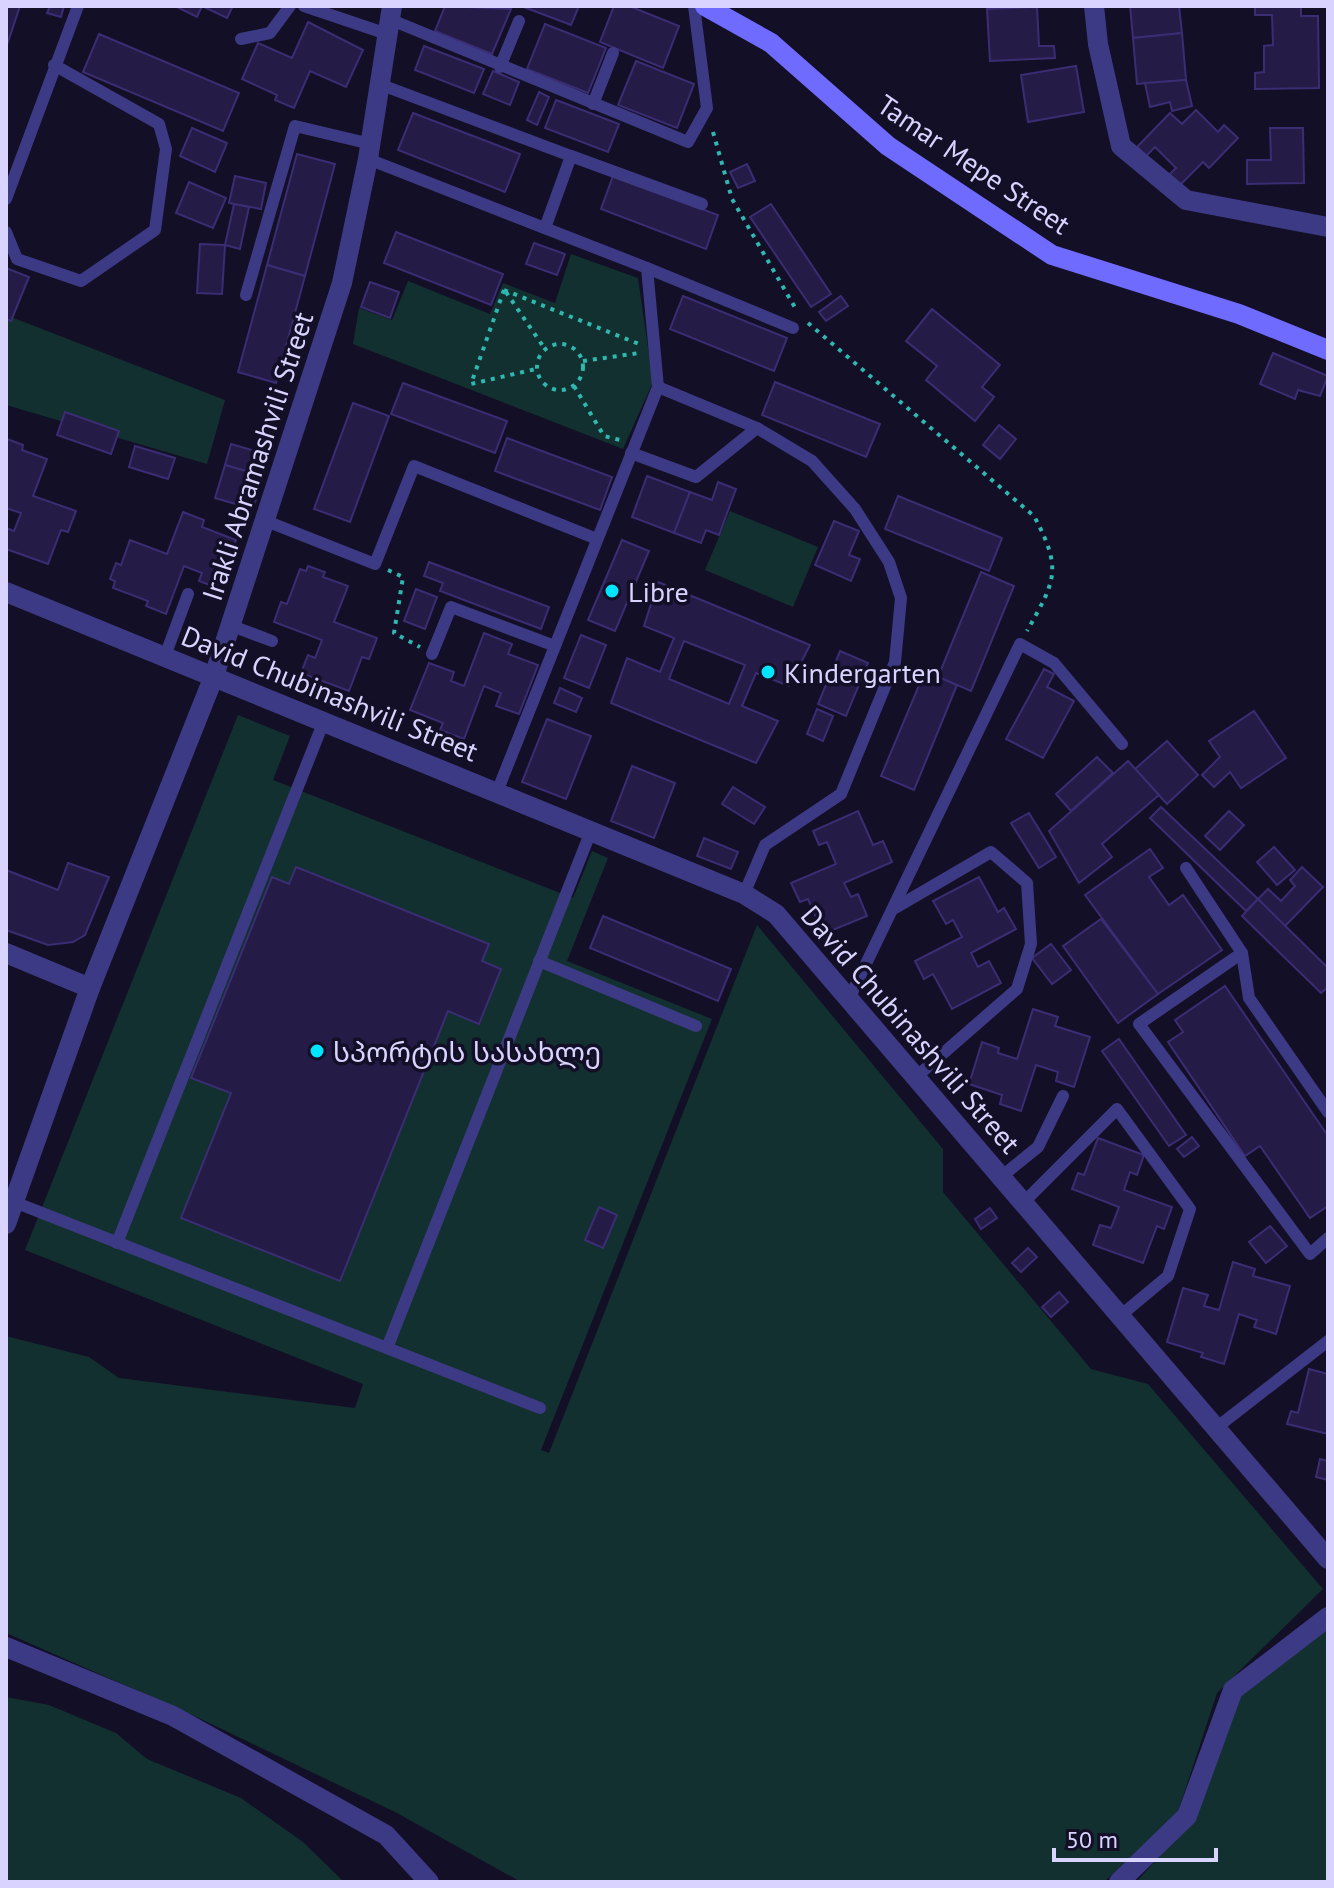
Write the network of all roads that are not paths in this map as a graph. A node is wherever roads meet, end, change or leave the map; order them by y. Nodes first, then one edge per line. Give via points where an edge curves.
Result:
1 (78, 6) edge
2 (290, 6) edge
3 (304, 6) edge
4 (694, 6) edge
5 (705, 6) edge
6 (1094, 6) edge
7 (389, 20) edge
8 (519, 21) dead end
9 (241, 39) dead end
10 (613, 53) dead end
11 (54, 65) junction
12 (500, 67) junction
13 (379, 84) junction
14 (593, 104) junction
15 (369, 151) junction
16 (571, 156) junction
17 (6, 199) edge
18 (702, 204) dead end
19 (1328, 227) edge
20 (545, 228) junction
21 (6, 232) edge
22 (647, 268) junction
23 (246, 295) dead end
24 (793, 328) dead end
25 (1328, 350) edge
26 (658, 387) junction
27 (757, 428) junction
28 (631, 453) junction
29 (266, 521) junction
30 (597, 539) junction
31 (6, 592) edge
32 (188, 594) dead end
33 (232, 626) junction
34 (272, 641) dead end
35 (555, 646) junction
36 (432, 654) road end
37 (165, 656) junction
38 (214, 676) junction
39 (324, 721) junction
40 (1122, 744) dead end
41 (497, 792) junction
42 (591, 831) junction
43 (1186, 868) dead end
44 (744, 894) junction
45 (893, 909) junction
46 (6, 953) edge
47 (1242, 953) junction
48 (539, 961) junction
49 (90, 988) junction
50 (849, 999) junction
51 (696, 1026) dead end
52 (916, 1077) junction
53 (1063, 1096) dead end
54 (1328, 1112) edge
55 (1001, 1177) junction
56 (14, 1202) junction
57 (1023, 1203) junction
58 (6, 1224) edge
59 (1328, 1238) edge
60 (117, 1243) junction
61 (1120, 1316) junction
62 (1328, 1341) edge
63 (387, 1348) junction
64 (540, 1408) dead end
65 (1216, 1428) junction
66 (1328, 1559) edge
67 (1328, 1617) edge
68 (6, 1647) edge
69 (429, 1882) edge
70 (1119, 1882) edge

1 - 11 lane
2 - 9 lane via 270,33
3 - 7 lane
4 - 14 lane via 707,108 688,142
5 - 25 street, Tamar Mepe Street via 771,43 888,146 1052,255 1239,314
6 - 19 street via 1121,146 1186,200
7 - 12 lane
7 - 13 street, Irakli Abramashvili Street
8 - 12 lane
10 - 14 lane
11 - 17 lane
11 - 21 lane via 159,124 166,149 155,230 81,281 17,259
12 - 14 lane
13 - 15 street, Irakli Abramashvili Street
13 - 16 lane
15 - 20 lane
15 - 23 lane via 295,126
15 - 29 street, Irakli Abramashvili Street via 342,283
16 - 18 lane
16 - 20 lane
20 - 22 lane
22 - 24 lane
22 - 26 lane
26 - 27 lane
26 - 28 lane
27 - 28 lane via 696,477
27 - 44 lane via 812,461 834,484 889,562 901,598 895,662 841,794 765,845
28 - 30 lane
29 - 30 lane via 375,564 414,466
29 - 33 street, Irakli Abramashvili Street
30 - 35 lane
31 - 37 street, David Chubinashvili Street
32 - 37 lane
33 - 34 lane
33 - 38 street, Irakli Abramashvili Street
35 - 36 lane via 451,607
35 - 41 lane
37 - 38 street, David Chubinashvili Street
38 - 39 street, David Chubinashvili Street
38 - 49 street, Irakli Abramashvili Street
39 - 41 street, David Chubinashvili Street
39 - 60 lane
40 - 45 lane via 1054,663 1020,644
41 - 42 street, David Chubinashvili Street
42 - 44 street, David Chubinashvili Street
42 - 48 lane
43 - 47 lane
44 - 50 street, David Chubinashvili Street via 776,914
45 - 50 lane
45 - 52 lane via 991,852 1027,883 1031,944 1017,989
46 - 49 street
47 - 54 lane via 1249,998
47 - 59 lane via 1139,1024 1310,1254
48 - 51 lane
48 - 63 lane
49 - 56 street, Irakli Abramashvili Street
50 - 52 street, David Chubinashvili Street
52 - 55 street, David Chubinashvili Street
53 - 55 lane via 1038,1147
55 - 57 street, David Chubinashvili Street
56 - 58 street, Irakli Abramashvili Street
56 - 60 lane
57 - 61 street, David Chubinashvili Street
57 - 61 lane via 1117,1109 1190,1209 1168,1276
60 - 63 lane
61 - 65 street, David Chubinashvili Street
62 - 65 lane
63 - 64 lane
65 - 66 street, David Chubinashvili Street
67 - 70 street via 1233,1690 1187,1816
68 - 69 street via 173,1716 386,1835

